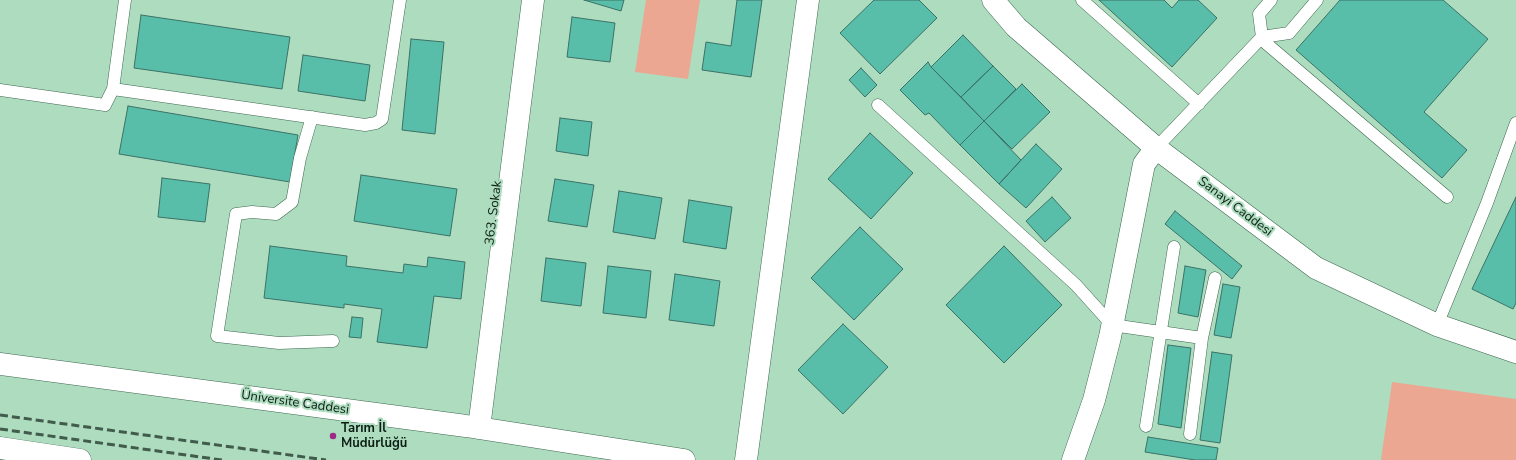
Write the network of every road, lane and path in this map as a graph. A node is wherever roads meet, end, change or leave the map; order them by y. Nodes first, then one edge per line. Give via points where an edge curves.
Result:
1 (126, 0) edge
2 (400, 0) edge
3 (521, 0) edge
4 (533, 0) edge
5 (808, 0) edge
6 (993, 0) edge
7 (1082, 0) edge
8 (1272, 0) edge
9 (1317, 0) edge
10 (1261, 38) junction
11 (113, 89) junction
12 (0, 90) edge
13 (878, 104) dead end
14 (1199, 104) junction
15 (312, 117) junction
16 (1516, 123) edge
17 (1156, 148) junction
18 (1447, 197) dead end
19 (1174, 247) dead end
20 (1215, 278) dead end
21 (1112, 325) junction
22 (1437, 325) junction
23 (1160, 332) junction
24 (1202, 338) junction
25 (334, 341) dead end
26 (1516, 352) edge
27 (0, 364) edge
28 (1146, 426) dead end
29 (473, 427) junction
30 (1190, 434) dead end
31 (0, 448) edge
32 (80, 460) edge
33 (684, 460) edge
34 (746, 460) edge
35 (1073, 460) edge

1 - 11 lane
2 - 15 lane via 382,118 376,123 364,125
3 - 29 street, 363. Sokak
4 - 29 street
5 - 34 street
6 - 17 street, Sanayi Caddesi via 1016,27
7 - 14 lane
8 - 10 lane via 1259,14
9 - 10 lane via 1288,33
10 - 14 lane
10 - 18 lane
11 - 12 lane via 105,105
11 - 15 lane
13 - 21 lane via 1076,285
14 - 17 lane
15 - 25 lane via 300,158 292,202 276,214 236,214 217,336 279,343
16 - 22 lane via 1487,203
17 - 21 street via 1144,164
17 - 22 street, Sanayi Caddesi via 1316,268
19 - 23 lane
20 - 24 lane
21 - 23 lane
21 - 35 street via 1094,400
22 - 26 street, Sanayi Caddesi
23 - 24 lane
23 - 28 lane
24 - 30 lane
27 - 29 street, Üniversite Caddesi
29 - 33 street, Üniversite Caddesi
31 - 32 street

